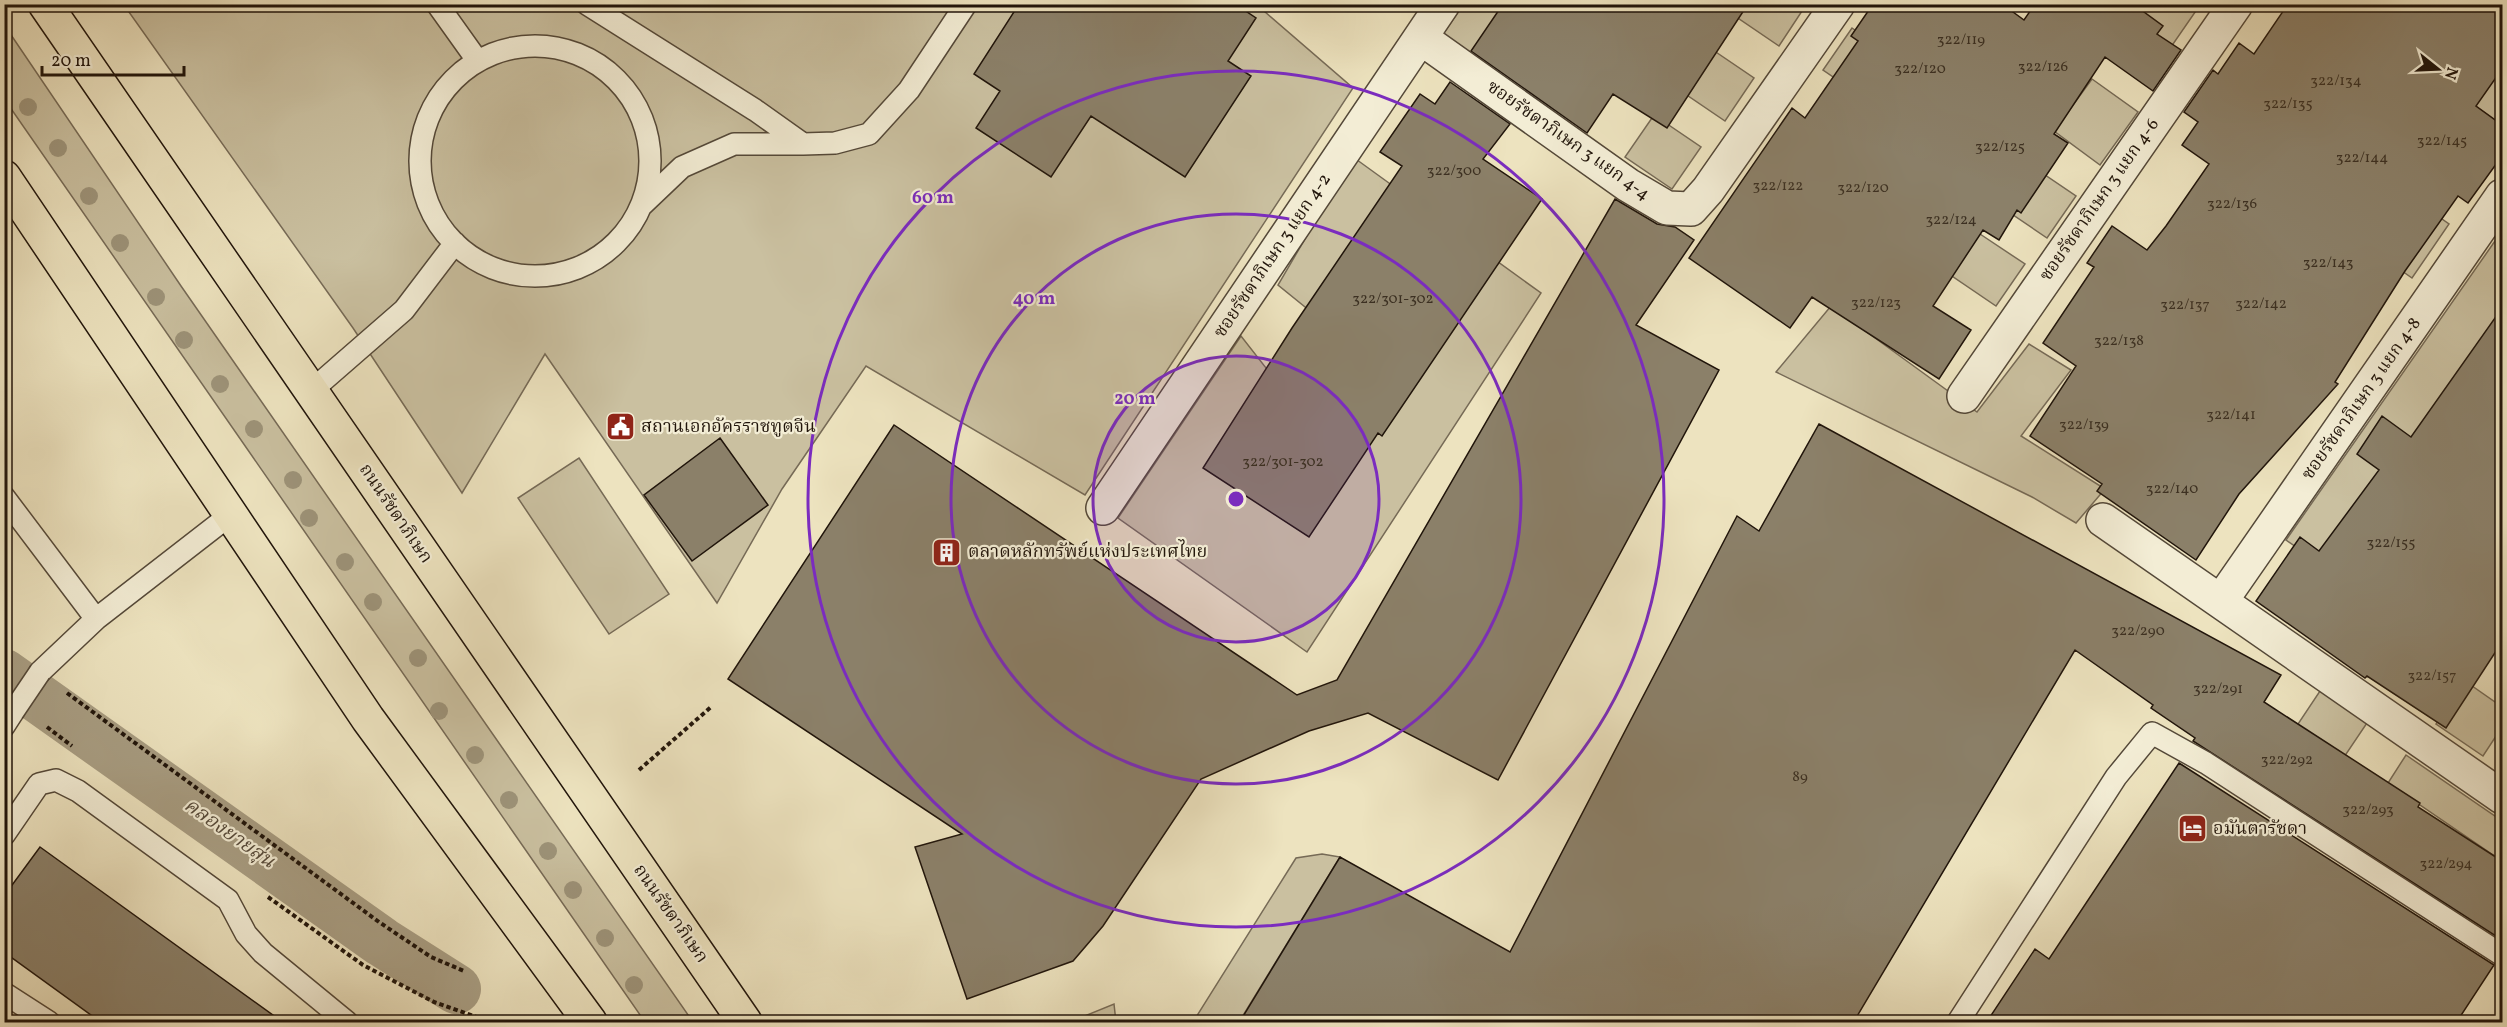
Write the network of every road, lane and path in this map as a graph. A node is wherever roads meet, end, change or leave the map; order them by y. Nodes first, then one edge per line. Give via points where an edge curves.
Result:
1 (45, 4) edge
2 (436, 4) edge
3 (587, 4) edge
4 (966, 4) edge
5 (1443, 4) edge
6 (1838, 4) edge
7 (2236, 4) edge
8 (1420, 38) junction
9 (477, 60) junction
10 (803, 144) junction
11 (4, 177) edge
12 (2502, 196) edge
13 (639, 208) junction
14 (455, 243) junction
15 (311, 391) junction
16 (1964, 396) dead end
17 (4, 497) edge
18 (1103, 508) dead end
19 (230, 515) junction
20 (2103, 520) dead end
21 (2221, 601) junction
22 (96, 619) junction
23 (4, 646) edge
24 (40, 672) junction
25 (711, 707) dead end
26 (9, 719) edge
27 (639, 770) dead end
28 (2498, 785) edge
29 (4, 835) edge
30 (2502, 955) edge
31 (464, 971) dead end
32 (4, 993) edge
33 (49, 1023) edge
34 (347, 1023) edge
35 (590, 1023) edge
36 (745, 1023) edge
37 (1958, 1023) edge

1 - 15 main road, ถนนรัชดาภิเษก
2 - 9 lane
3 - 10 lane
4 - 10 lane via 909,90 868,134 835,143
5 - 8 street, ซอยรัชดาภิเษก 3 แยก 4-2
6 - 8 street, ซอยรัชดาภิเษก 3 แยก 4-4 via 1691,209 1667,208 1635,190
7 - 16 street, ซอยรัชดาภิเษก 3 แยก 4-6
8 - 18 street, ซอยรัชดาภิเษก 3 แยก 4-2
9 - 13 lane via 514,46 555,46 592,60 620,83 640,113 649,148 647,185
9 - 14 lane via 446,86 426,121 419,160 426,200 445,235
10 - 13 lane via 734,144 682,167
11 - 19 main road
12 - 21 street, ซอยรัชดาภิเษก 3 แยก 4-8
13 - 14 lane via 635,219 611,247 581,267 546,276 510,274 476,261
14 - 15 lane via 404,310
15 - 36 main road, ถนนรัชดาภิเษก
17 - 22 lane
19 - 22 lane
19 - 35 main road via 368,719
20 - 21 street
21 - 28 street
22 - 24 lane
23 - 24 path
24 - 26 lane, bridge
24 - 31 path via 379,922 431,957
25 - 27 path
29 - 34 lane via 39,784 56,780 78,791 228,900 246,934 263,953
30 - 37 lane via 2206,763 2152,733 2116,777
32 - 33 lane

